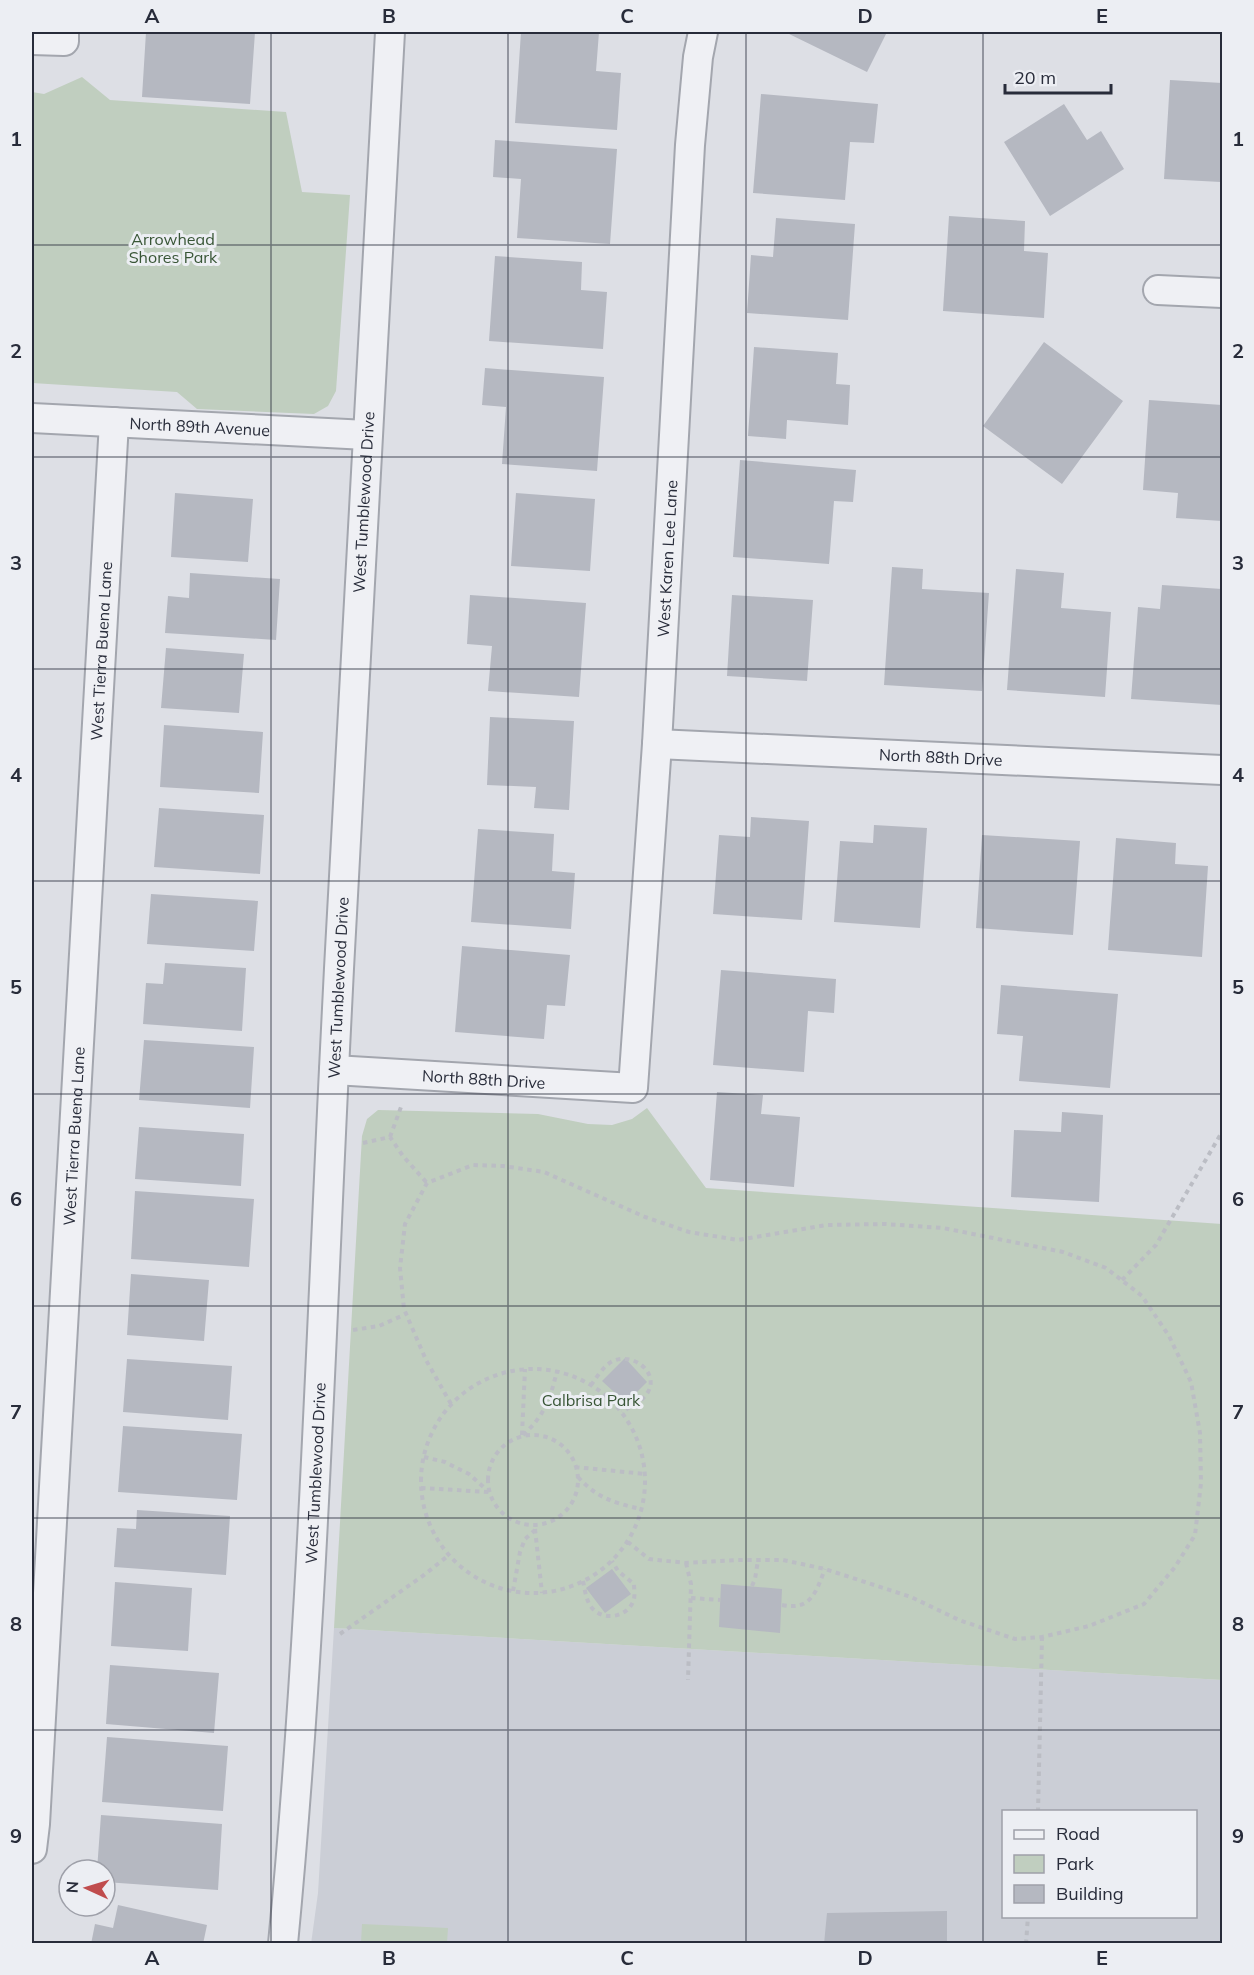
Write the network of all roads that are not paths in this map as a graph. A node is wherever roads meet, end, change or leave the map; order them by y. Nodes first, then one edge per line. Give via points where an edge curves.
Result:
1 (390, 32) edge
2 (703, 32) edge
3 (64, 36) edge
4 (32, 40) edge
5 (1158, 290) dead end
6 (1222, 293) edge
7 (32, 418) edge
8 (114, 422) junction
9 (367, 435) junction
10 (657, 744) junction
11 (1222, 770) edge
12 (334, 1070) junction
13 (633, 1088) joint
14 (32, 1849) edge
15 (283, 1944) edge

1 - 9 street, West Tumblewood Drive
2 - 10 street, West Karen Lee Lane via 690,145
3 - 4 street
5 - 6 street
7 - 8 street, North 89th Avenue
8 - 9 street, North 89th Avenue
8 - 14 street, West Tierra Buena Lane
9 - 12 street, West Tumblewood Drive
10 - 11 street, North 88th Drive
10 - 13 street, West Karen Lee Lane
12 - 13 street, North 88th Drive
12 - 15 street, West Tumblewood Drive via 305,1658

